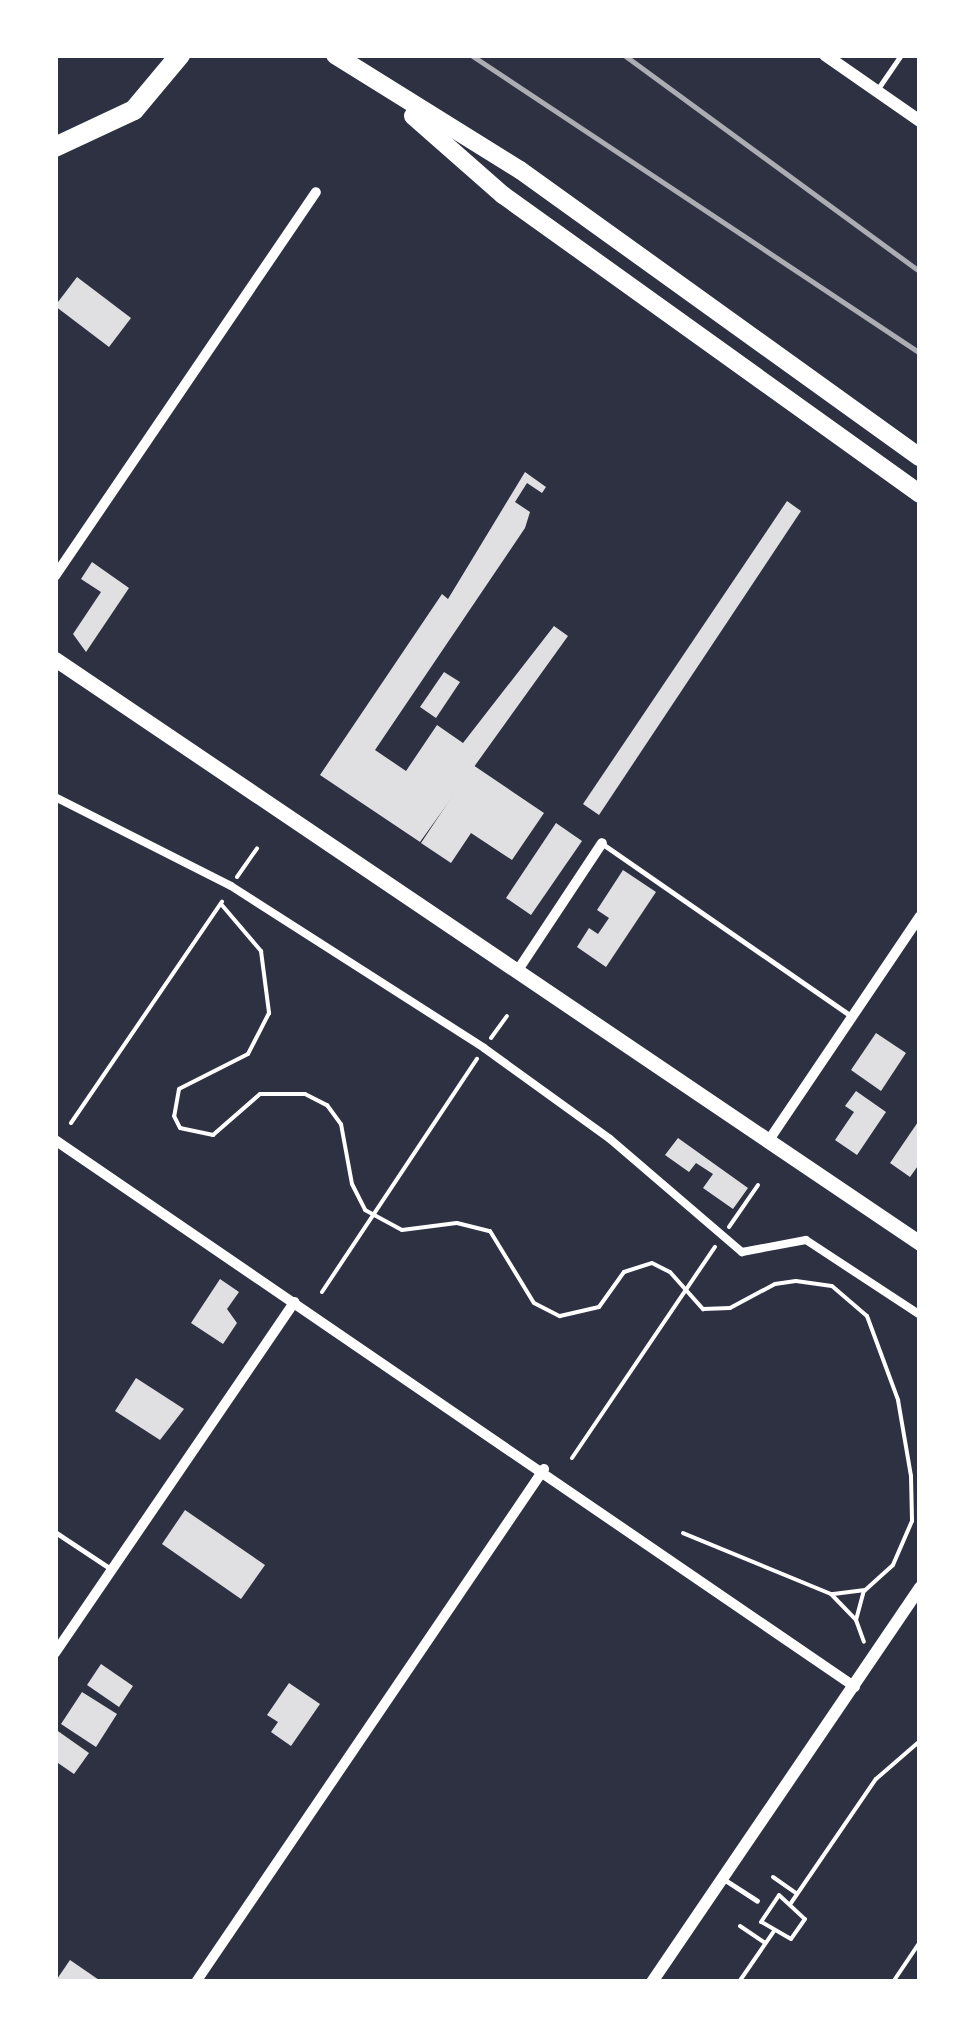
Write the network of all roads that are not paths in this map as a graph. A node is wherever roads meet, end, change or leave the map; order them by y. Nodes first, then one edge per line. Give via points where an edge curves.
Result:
1 (180, 55) edge
2 (336, 55) edge
3 (825, 55) edge
4 (901, 55) edge
5 (379, 86) junction
6 (876, 90) junction
7 (920, 121) edge
8 (55, 147) edge
9 (316, 192) dead end
10 (920, 457) edge
11 (920, 494) edge
12 (55, 576) edge
13 (55, 659) edge
14 (55, 797) edge
15 (602, 843) joint
16 (920, 916) edge
17 (518, 970) junction
18 (852, 1017) junction
19 (55, 1140) edge
20 (769, 1140) junction
21 (920, 1243) edge
22 (294, 1302) junction
23 (920, 1315) edge
24 (544, 1470) junction
25 (55, 1532) edge
26 (112, 1570) junction
27 (920, 1588) edge
28 (55, 1653) edge
29 (854, 1686) junction
30 (722, 1879) junction
31 (756, 1901) dead end
32 (196, 1982) edge
33 (652, 1982) edge

1 - 8 highway via 134,110
2 - 5 main road
3 - 6 street
4 - 6 lane
5 - 10 main road via 520,170
5 - 11 main road via 503,195
6 - 7 street
9 - 12 street
13 - 17 main road
14 - 23 street via 231,886 484,1048 610,1140 742,1252 806,1240
15 - 17 street
15 - 18 lane
16 - 18 street
17 - 20 main road
18 - 20 street
19 - 22 street
20 - 21 main road
22 - 24 street
22 - 26 street
24 - 29 street
24 - 32 street
25 - 26 lane
26 - 28 street
27 - 29 street
29 - 30 street
30 - 31 lane
30 - 33 street

